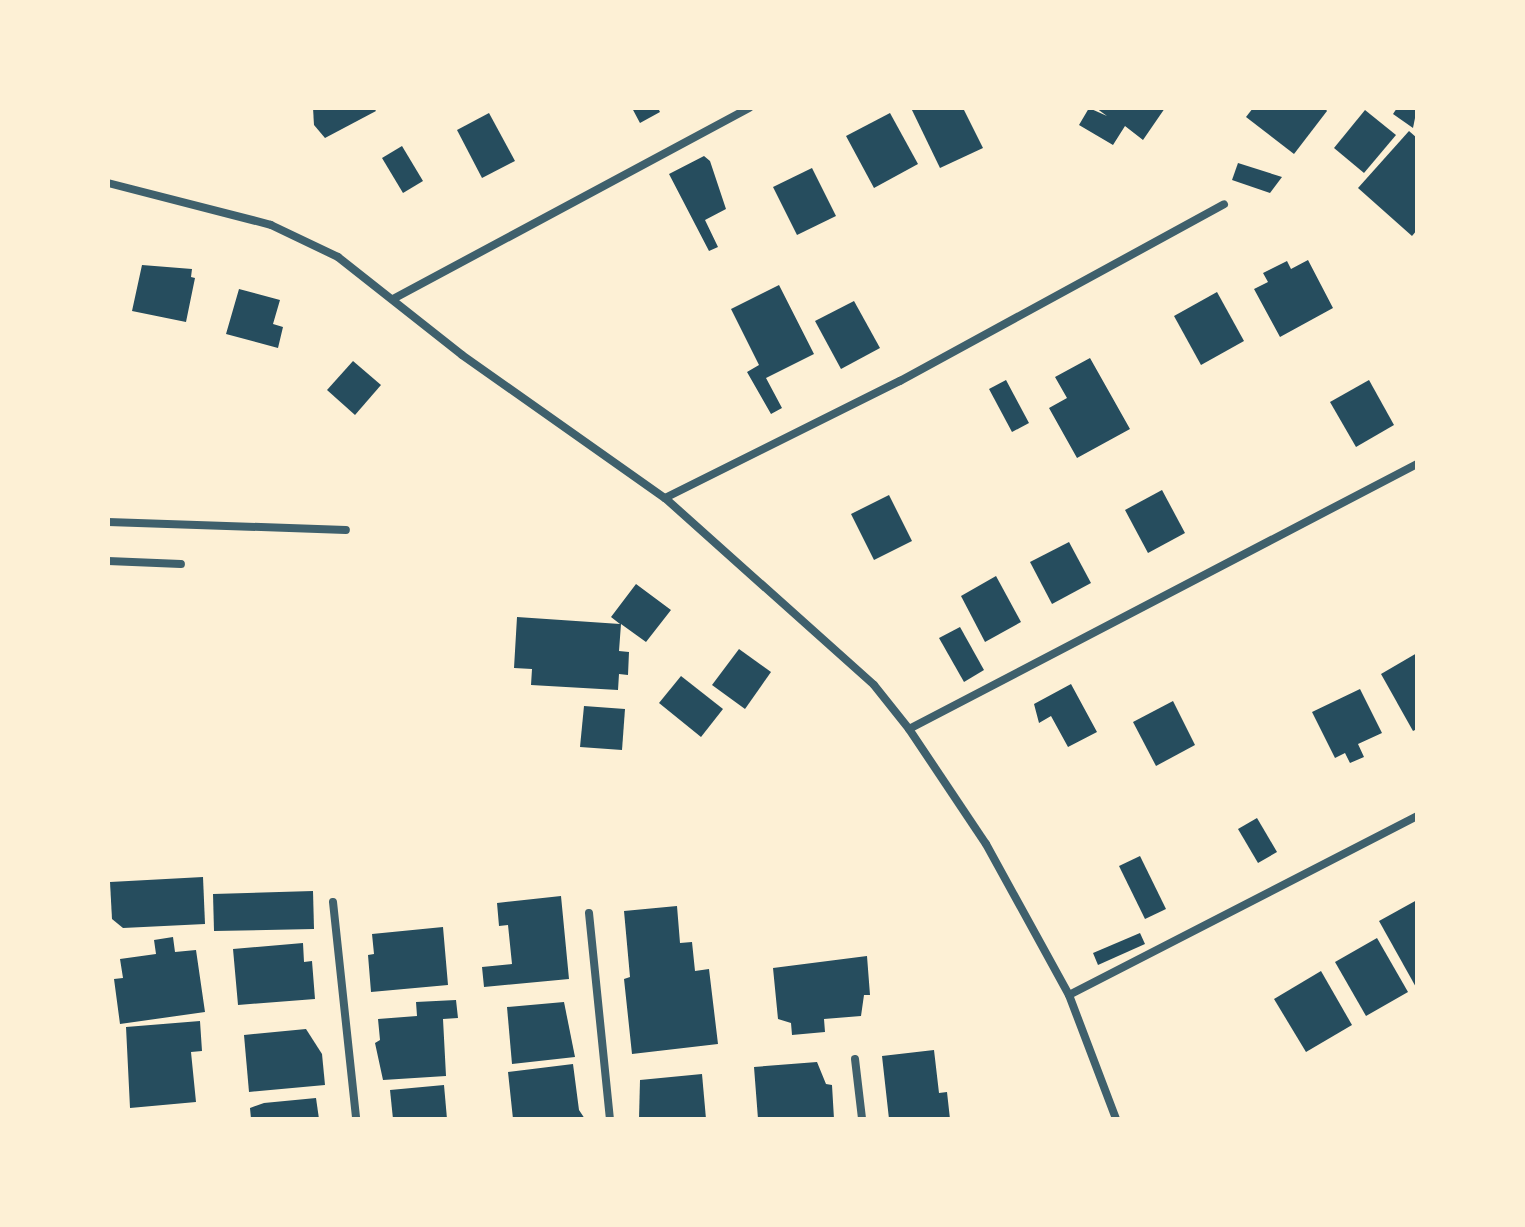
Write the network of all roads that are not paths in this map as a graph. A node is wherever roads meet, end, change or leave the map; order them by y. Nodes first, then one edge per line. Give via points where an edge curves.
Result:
1 (749, 108) edge
2 (108, 183) edge
3 (1224, 204) dead end
4 (393, 299) junction
5 (1417, 464) edge
6 (665, 498) junction
7 (108, 522) edge
8 (346, 530) dead end
9 (108, 561) edge
10 (181, 564) dead end
11 (909, 729) junction
12 (1417, 816) edge
13 (333, 902) dead end
14 (589, 913) dead end
15 (1069, 995) junction
16 (855, 1059) dead end
17 (356, 1119) edge
18 (610, 1119) edge
19 (862, 1119) edge
20 (1116, 1119) edge

1 - 4 street
2 - 4 street via 271,225 338,257
3 - 6 street via 900,381
4 - 6 street via 462,355
5 - 11 street
6 - 11 street via 874,685
7 - 8 street
9 - 10 street
11 - 15 street via 986,844
12 - 15 street
13 - 17 street
14 - 18 street
15 - 20 street
16 - 19 street

